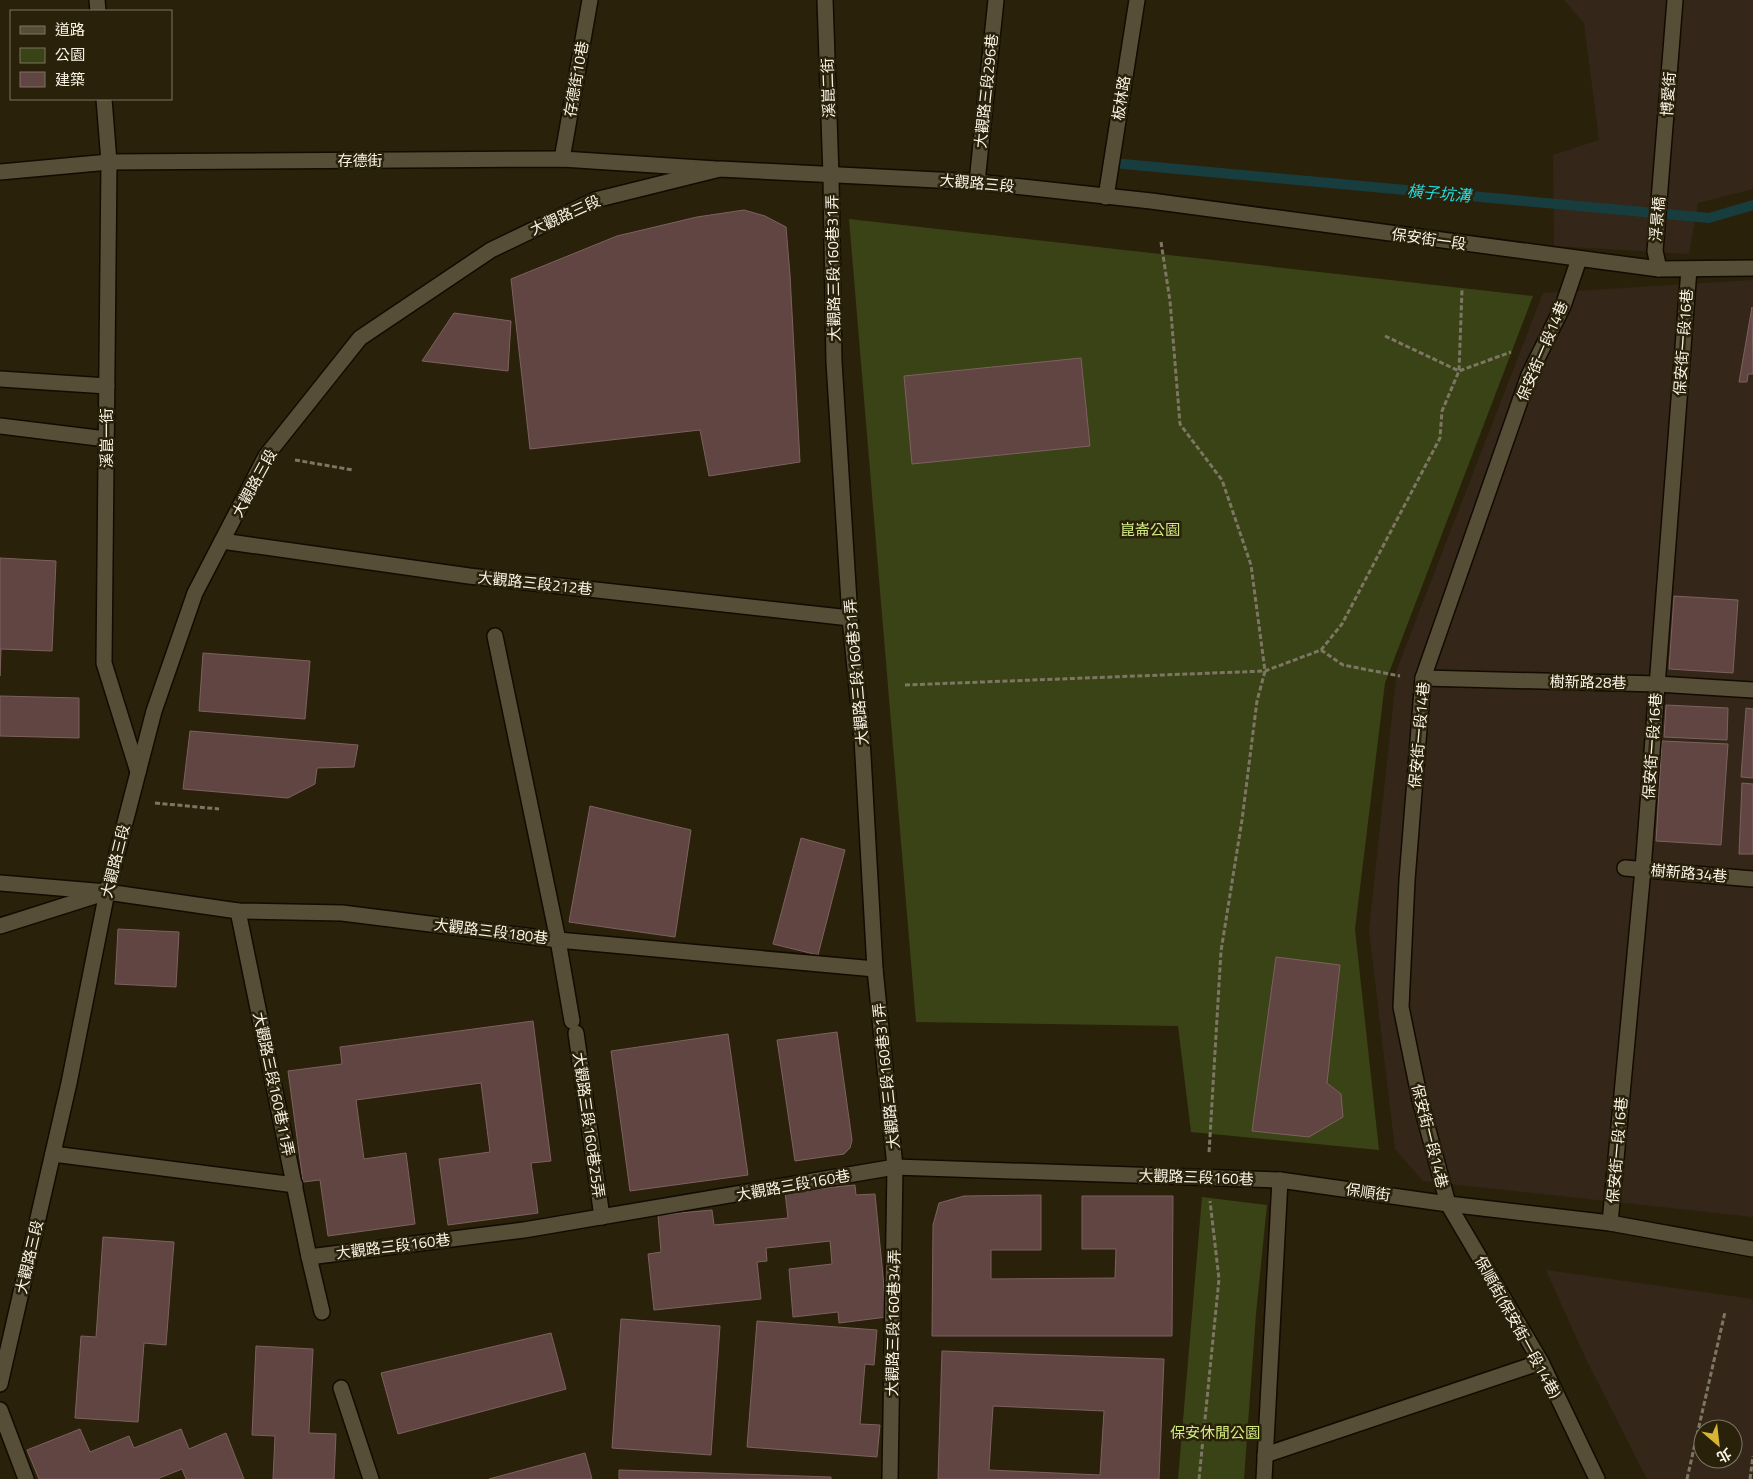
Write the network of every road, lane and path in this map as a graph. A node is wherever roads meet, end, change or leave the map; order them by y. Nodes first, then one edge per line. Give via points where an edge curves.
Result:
1 (590, 0) edge
2 (825, 0) edge
3 (996, 0) edge
4 (1137, 0) edge
5 (1675, 0) edge
6 (104, 100) edge
7 (562, 159) junction
8 (108, 162) junction
9 (720, 169) junction
10 (0, 172) edge
11 (831, 176) junction
12 (977, 182) junction
13 (1660, 188) joint
14 (1106, 197) junction
15 (1161, 242) dead end
16 (1579, 259) junction
17 (1753, 268) edge
18 (1689, 269) junction
19 (1659, 270) junction
20 (1462, 290) dead end
21 (1385, 336) dead end
22 (1511, 352) dead end
23 (1459, 371) junction
24 (0, 378) edge
25 (107, 386) junction
26 (0, 426) edge
27 (106, 438) junction
28 (266, 456) junction
29 (353, 470) dead end
30 (222, 541) junction
31 (850, 618) junction
32 (494, 636) dead end
33 (1321, 650) junction
34 (1265, 671) junction
35 (1423, 678) junction
36 (1657, 684) junction
37 (905, 685) dead end
38 (1753, 690) edge
39 (138, 772) junction
40 (131, 800) junction
41 (219, 809) dead end
42 (1624, 868) dead end
43 (1643, 869) junction
44 (1753, 879) edge
45 (0, 883) edge
46 (107, 892) junction
47 (238, 911) junction
48 (0, 926) edge
49 (558, 940) junction
50 (875, 969) junction
51 (53, 1154) junction
52 (895, 1167) junction
53 (1207, 1177) junction
54 (1280, 1180) junction
55 (295, 1185) junction
56 (1448, 1204) junction
57 (602, 1217) junction
58 (1610, 1223) junction
59 (1753, 1249) edge
60 (309, 1257) junction
61 (322, 1312) dead end
62 (1725, 1312) dead end
63 (1541, 1362) junction
64 (0, 1384) edge
65 (341, 1388) dead end
66 (0, 1410) edge
67 (1265, 1455) junction
68 (1753, 1456) edge
69 (26, 1479) edge
70 (372, 1479) edge
71 (890, 1479) edge
72 (1199, 1479) edge
73 (1264, 1479) edge
74 (1597, 1479) edge
75 (1688, 1479) edge
76 (1750, 1479) edge

1 - 7 street, 存德街10巷
2 - 11 street, 溪崑二街
3 - 12 street, 大觀路三段296巷
4 - 14 street, 板林路
5 - 13 street, 博愛街
6 - 8 street, 溪崑一街
7 - 8 street, 存德街
7 - 9 street, 存德街
8 - 10 street, 存德街
8 - 25 street, 溪崑一街
9 - 11 street, 大觀路三段
9 - 28 street, 大觀路三段 via 595,200 491,250 360,338
11 - 12 street, 大觀路三段
11 - 31 street, 大觀路三段160巷31弄 via 834,362
12 - 14 street, 大觀路三段
13 - 19 street, 浮景橋 via 1655,251
14 - 16 street, 保安街一段
15 - 34 path via 1170,301 1180,424 1222,480 1251,565
16 - 19 street, 保安街一段
16 - 35 street, 保安街一段14巷 via 1563,306 1529,375
17 - 18 street, 保安街一段
18 - 19 street, 保安街一段
18 - 36 street, 保安街一段16巷
20 - 23 path
21 - 23 path
22 - 23 path
23 - 33 path via 1442,411 1440,438 1342,624
24 - 25 street
25 - 27 street, 溪崑一街
26 - 27 street
27 - 39 street, 溪崑一街 via 104,663
28 - 29 path
28 - 30 street, 大觀路三段
30 - 31 street, 大觀路三段212巷 via 469,576
30 - 39 street, 大觀路三段 via 195,592 154,711
31 - 50 street, 大觀路三段160巷31弄 via 862,738
32 - 49 street, 大觀路三段160巷25弄
33 - 34 path
33 - 35 path via 1343,665
34 - 37 path
34 - 53 path via 1257,701 1221,951
35 - 36 street, 樹新路28巷
35 - 56 street, 保安街一段14巷 via 1401,1007 1420,1100
36 - 38 street, 樹新路28巷
36 - 43 street, 保安街一段16巷
39 - 40 street, 大觀路三段
40 - 41 path
40 - 46 street, 大觀路三段
42 - 43 street, 樹新路34巷
43 - 44 street, 樹新路34巷
43 - 58 street, 保安街一段16巷
45 - 46 street, 大觀路三段180巷
46 - 47 street, 大觀路三段180巷
46 - 48 street
46 - 51 street, 大觀路三段
47 - 49 street, 大觀路三段180巷 via 342,913
47 - 55 street, 大觀路三段160巷11弄
49 - 50 street, 大觀路三段180巷
49 - 57 street, 大觀路三段160巷25弄
50 - 52 street, 大觀路三段160巷31弄
51 - 55 street
51 - 64 street, 大觀路三段
52 - 53 street, 大觀路三段160巷
52 - 57 street, 大觀路三段160巷
52 - 71 street, 大觀路三段160巷34弄
53 - 54 street, 大觀路三段160巷
53 - 72 path via 1219,1279
54 - 56 street, 保順街
54 - 67 street
55 - 60 street, 大觀路三段160巷11弄
56 - 58 street, 保順街
56 - 63 street, 保順街(保安街一段14巷)
57 - 60 street, 大觀路三段160巷
58 - 59 street, 保順街
60 - 61 street, 大觀路三段160巷11弄
62 - 75 path
63 - 67 street
63 - 74 street, 保順街(保安街一段14巷)
65 - 70 street
66 - 69 street
67 - 73 street
68 - 76 path

